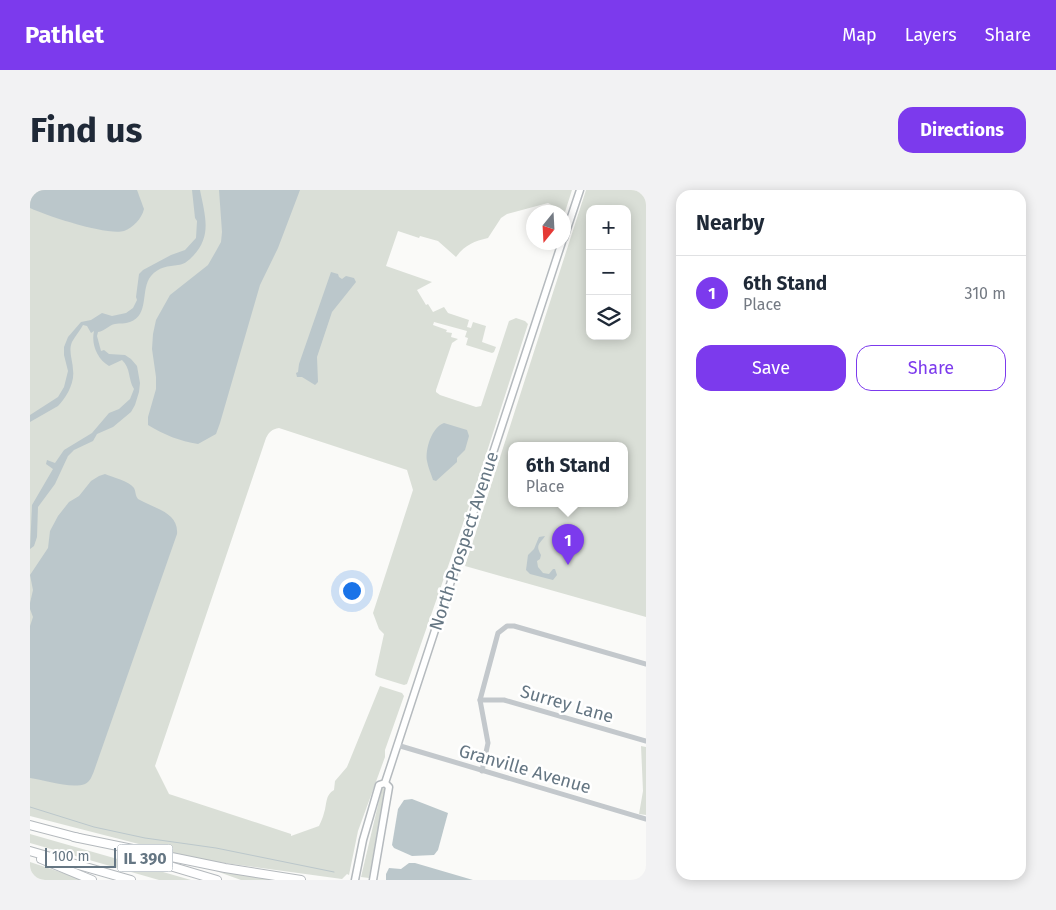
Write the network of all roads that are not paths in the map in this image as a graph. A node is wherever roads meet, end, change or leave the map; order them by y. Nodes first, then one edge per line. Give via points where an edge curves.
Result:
1 (580, 190) edge
2 (571, 217) edge
3 (559, 250) edge
4 (646, 664) edge
5 (480, 700) junction
6 (646, 741) edge
7 (397, 745) junction
8 (482, 771) junction
9 (385, 783) junction
10 (646, 819) edge
11 (30, 825) edge
12 (74, 837) junction
13 (30, 853) edge
14 (92, 880) edge
15 (131, 880) edge
16 (217, 880) edge
17 (301, 880) edge
18 (355, 880) edge
19 (373, 880) edge

1 - 2 main road
3 - 7 main road, North Prospect Avenue
4 - 5 street via 507,626 498,633
5 - 6 street, Surrey Lane via 504,700
5 - 8 street via 488,743
7 - 8 street, Granville Avenue
7 - 9 main road, North Prospect Avenue
8 - 10 street, Granville Avenue
9 - 18 main road, North Prospect Avenue via 380,785 371,810
9 - 19 main road, North Prospect Avenue via 389,787
11 - 12 highway, IL 390
12 - 16 highway, IL 390
12 - 17 highway
13 - 14 highway
13 - 15 highway, IL 390

